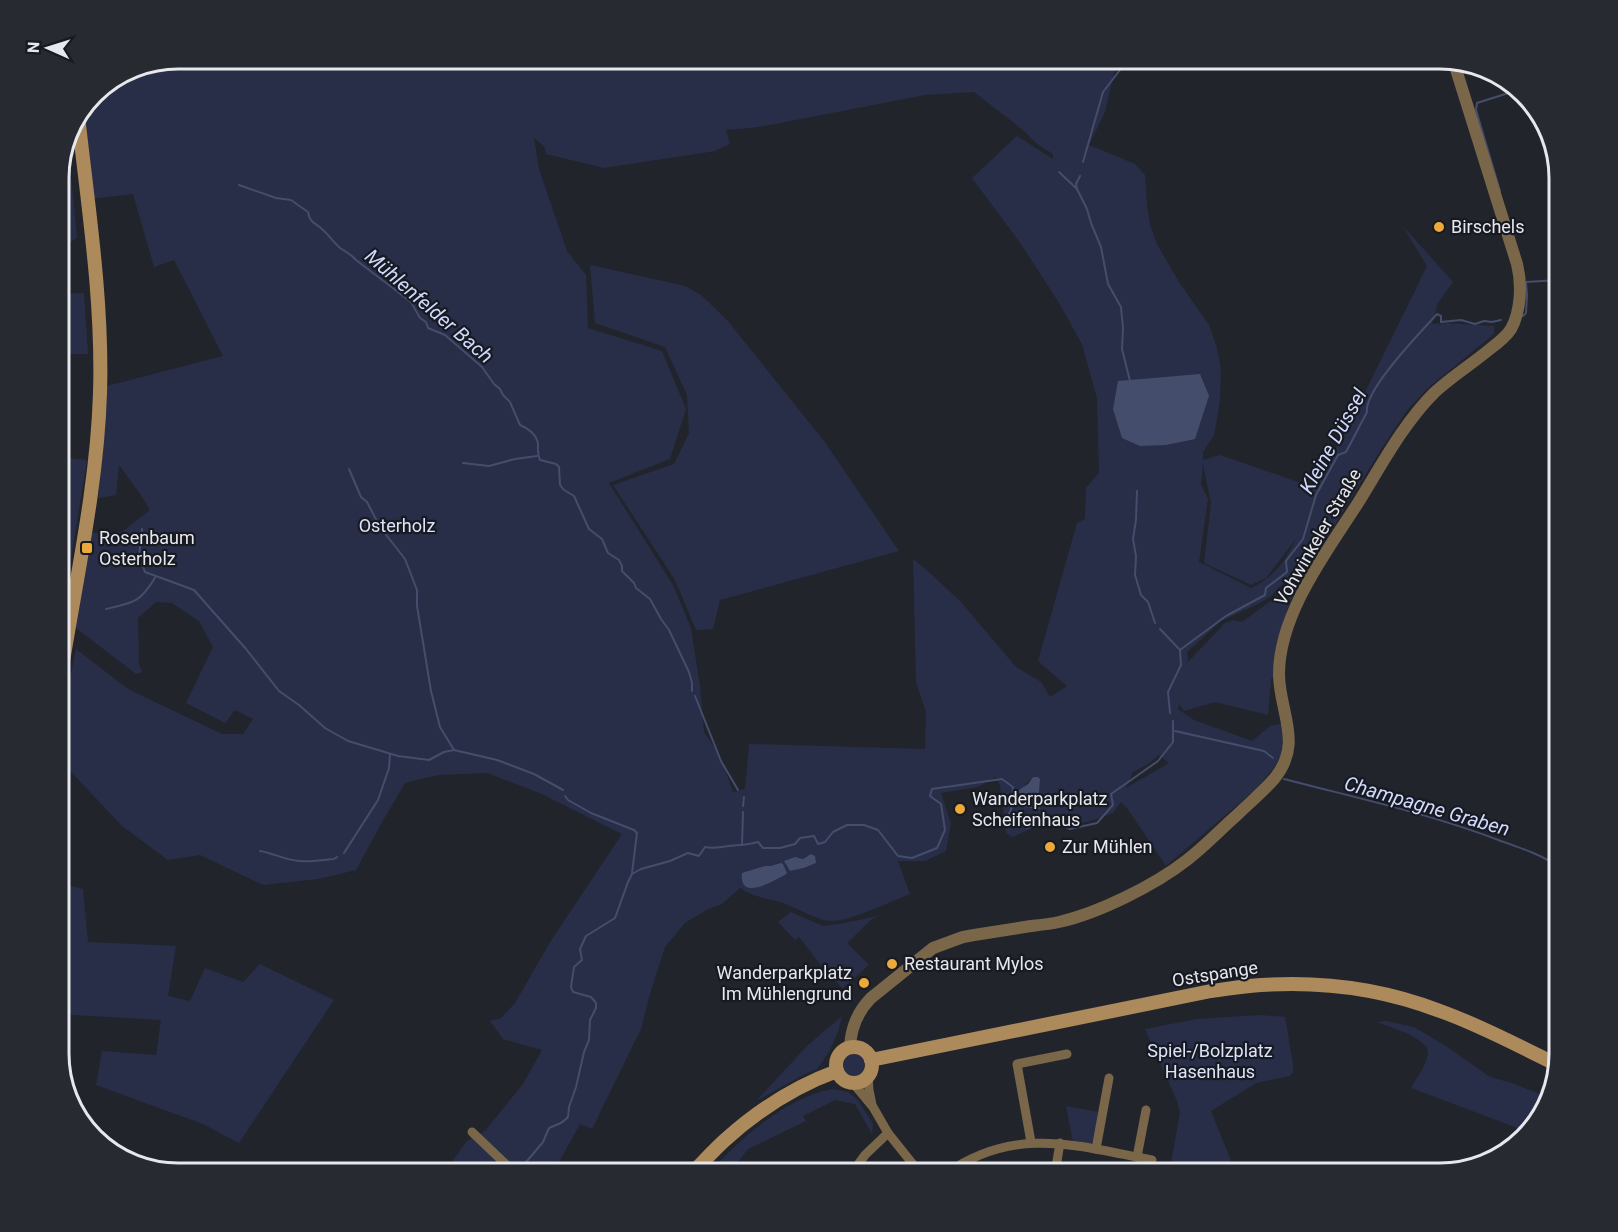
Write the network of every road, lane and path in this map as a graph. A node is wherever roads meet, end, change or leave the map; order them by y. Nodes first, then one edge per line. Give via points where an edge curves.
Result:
1 (1456, 70) edge
2 (80, 131) edge
3 (69, 624) edge
4 (850, 1047) junction
5 (1067, 1054) dead end
6 (871, 1060) junction
7 (1549, 1061) edge
8 (837, 1071) junction
9 (868, 1076) junction
10 (1109, 1078) dead end
11 (853, 1083) junction
12 (873, 1107) junction
13 (1146, 1110) dead end
14 (472, 1132) dead end
15 (888, 1133) junction
16 (1031, 1142) junction
17 (1060, 1143) junction
18 (1096, 1149) junction
19 (1137, 1157) junction
20 (1152, 1160) dead end
21 (504, 1163) edge
22 (702, 1163) edge
23 (859, 1163) edge
24 (912, 1163) edge
25 (963, 1163) edge
26 (1057, 1163) edge

1 - 4 street, Vohwinkeler Straße via 1517,261 1517,311 1507,335 1443,385 1422,407 1396,442 1302,595 1286,630 1280,658 1280,682 1289,728 1281,770 1185,862 1114,903 1058,922 974,934 933,948 864,1005 856,1018
2 - 3 main road via 96,287 100,385 93,476
4 - 6 main road via 864,1050
4 - 8 main road via 838,1056
5 - 16 street via 1017,1064
6 - 7 main road, Ostspange via 1211,991 1318,984 1362,989 1417,1003
6 - 9 main road
8 - 11 main road via 843,1080
8 - 22 main road via 767,1107
9 - 11 main road
9 - 12 street
10 - 18 street
11 - 12 street
12 - 15 street
13 - 19 street
14 - 21 street
15 - 23 street
15 - 24 street
16 - 17 street
16 - 25 street via 994,1149
17 - 18 street
17 - 26 street
18 - 19 street
19 - 20 street

